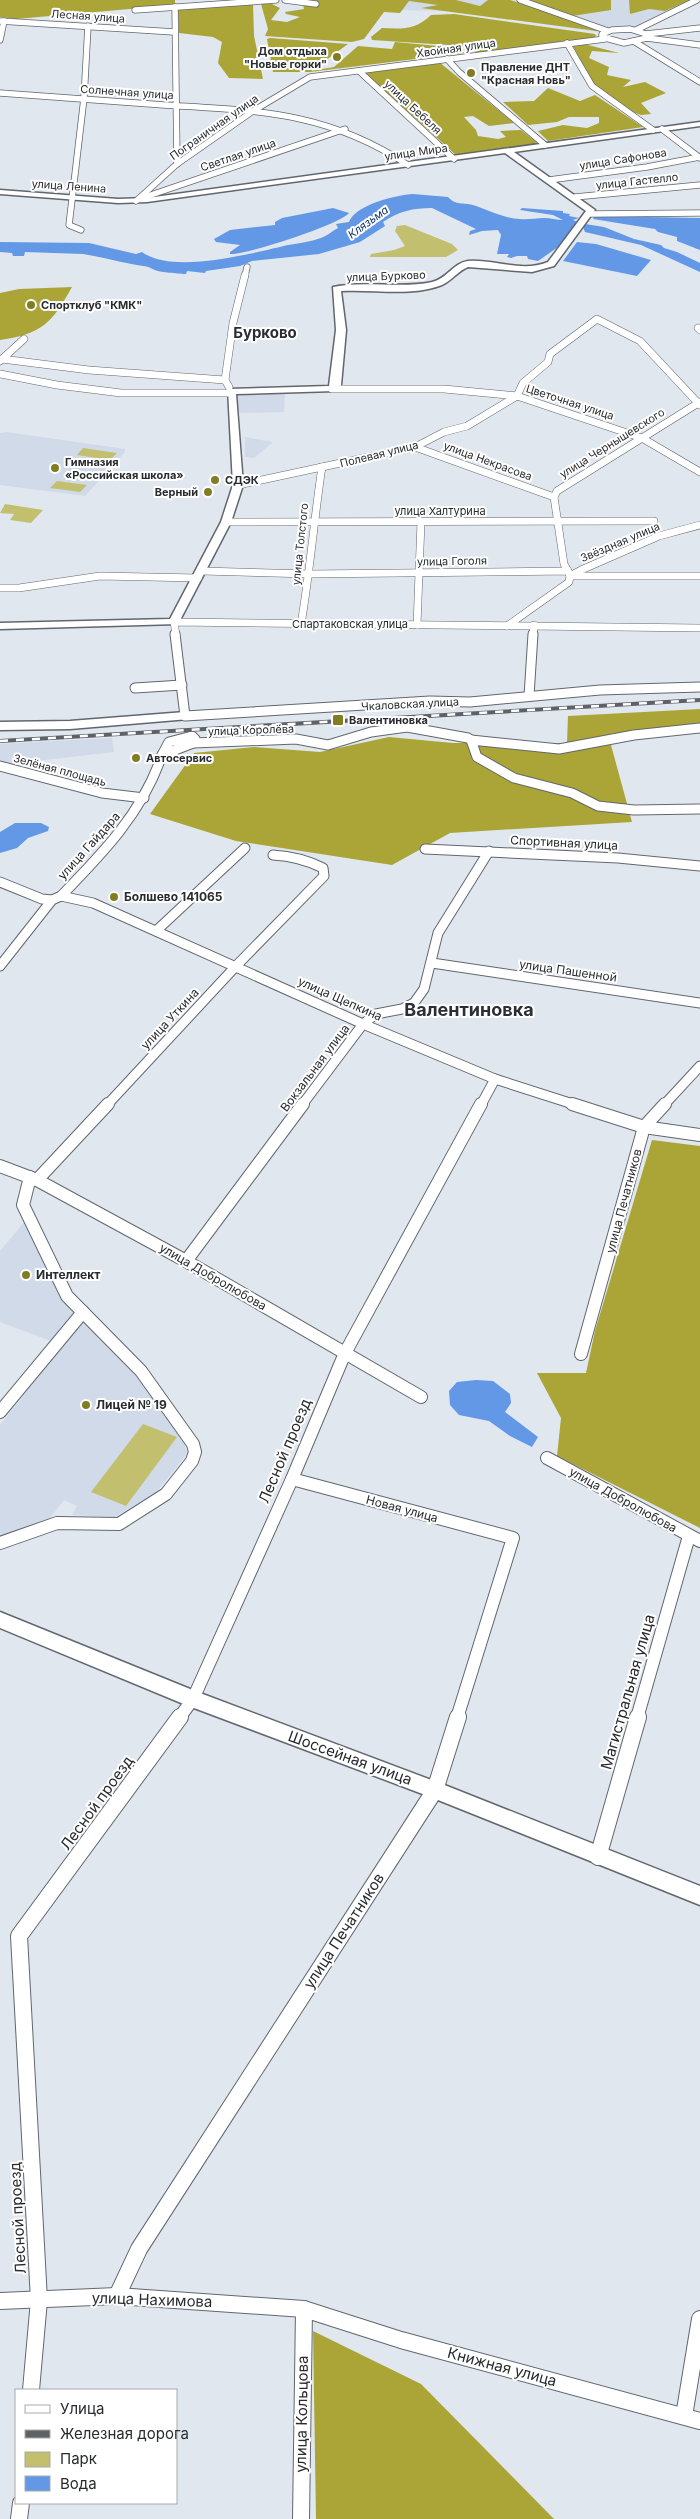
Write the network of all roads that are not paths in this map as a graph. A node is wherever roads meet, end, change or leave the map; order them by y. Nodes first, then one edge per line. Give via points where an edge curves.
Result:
1 (276, 0) edge
2 (286, 0) edge
3 (520, 0) edge
4 (697, 0) edge
5 (316, 4) dead end
6 (175, 7) junction
7 (135, 10) dead end
8 (2, 21) edge
9 (88, 26) junction
10 (700, 28) edge
11 (608, 30) junction
12 (636, 30) junction
13 (174, 32) junction
14 (647, 36) junction
15 (605, 39) junction
16 (0, 40) edge
17 (635, 42) junction
18 (567, 43) junction
19 (700, 45) edge
20 (447, 59) junction
21 (359, 71) junction
22 (310, 77) joint
23 (700, 82) edge
24 (0, 93) edge
25 (84, 98) junction
26 (175, 105) junction
27 (253, 111) junction
28 (700, 124) edge
29 (345, 129) junction
30 (662, 129) junction
31 (653, 130) junction
32 (545, 145) junction
33 (507, 151) junction
34 (454, 158) junction
35 (700, 158) edge
36 (177, 164) junction
37 (408, 165) junction
38 (549, 180) junction
39 (700, 185) edge
40 (0, 192) edge
41 (575, 197) junction
42 (74, 198) junction
43 (136, 200) junction
44 (590, 212) junction
45 (700, 213) edge
46 (81, 230) dead end
47 (247, 267) dead end
48 (24, 339) dead end
49 (1, 360) edge
50 (0, 374) edge
51 (225, 380) junction
52 (332, 389) junction
53 (231, 392) junction
54 (517, 396) junction
55 (699, 403) edge
56 (642, 438) junction
57 (415, 447) junction
58 (322, 467) junction
59 (699, 471) edge
60 (238, 485) junction
61 (554, 497) junction
62 (654, 521) dead end
63 (226, 522) junction
64 (421, 522) junction
65 (559, 522) junction
66 (313, 523) junction
67 (700, 525) edge
68 (418, 573) junction
69 (569, 573) junction
70 (200, 574) junction
71 (310, 574) junction
72 (700, 576) edge
73 (0, 588) edge
74 (174, 622) junction
75 (301, 624) junction
76 (417, 625) junction
77 (534, 625) junction
78 (0, 626) edge
79 (507, 626) junction
80 (700, 628) edge
81 (182, 685) junction
82 (700, 687) edge
83 (135, 688) dead end
84 (529, 696) junction
85 (185, 716) junction
86 (0, 726) edge
87 (700, 728) edge
88 (471, 740) junction
89 (162, 755) joint
90 (0, 766) edge
91 (144, 798) junction
92 (700, 809) edge
93 (245, 848) dead end
94 (425, 849) dead end
95 (489, 851) junction
96 (273, 855) dead end
97 (700, 866) edge
98 (0, 882) edge
99 (56, 898) junction
100 (156, 931) junction
101 (432, 963) junction
102 (0, 966) edge
103 (236, 966) junction
104 (700, 1003) edge
105 (363, 1024) junction
106 (700, 1066) edge
107 (495, 1078) junction
108 (644, 1127) junction
109 (700, 1135) edge
110 (0, 1166) edge
111 (34, 1178) junction
112 (186, 1261) junction
113 (83, 1312) junction
114 (345, 1353) junction
115 (581, 1354) dead end
116 (421, 1397) dead end
117 (0, 1412) edge
118 (547, 1458) dead end
119 (292, 1479) junction
120 (513, 1538) joint
121 (695, 1539) edge
122 (0, 1542) edge
123 (0, 1620) edge
124 (193, 1699) junction
125 (436, 1790) junction
126 (598, 1857) junction
127 (700, 1896) edge
128 (117, 2296) junction
129 (39, 2300) junction
130 (0, 2301) edge
131 (304, 2309) junction
132 (700, 2319) edge
133 (31, 2389) edge
134 (692, 2418) edge
135 (20, 2504) edge
136 (19, 2519) edge
137 (301, 2519) edge

1 - 6 street
2 - 5 street
3 - 11 street
4 - 12 street
6 - 7 street
6 - 13 street
8 - 9 street, Лесная улица
8 - 16 street
9 - 13 street, Лесная улица
9 - 25 street
10 - 14 street
11 - 12 street
11 - 15 street via 602,34
12 - 14 street
13 - 26 street
14 - 17 street
14 - 19 street
15 - 17 street, Хвойная улица
15 - 18 street, Хвойная улица
17 - 23 street
18 - 20 street, Хвойная улица
18 - 31 street via 592,86
20 - 21 street, Хвойная улица
20 - 32 street
21 - 22 street, Хвойная улица
21 - 34 street, улица Бебеля
22 - 27 street, Пограничная улица
24 - 25 street, Солнечная улица
25 - 26 street, Солнечная улица
25 - 42 street
26 - 27 street, Солнечная улица
26 - 36 street
27 - 29 street, Солнечная улица via 302,117
27 - 36 street, Пограничная улица
28 - 30 main road, улица Мира
29 - 37 street, Солнечная улица
29 - 43 street, Светлая улица
30 - 31 main road, улица Мира
30 - 35 street
31 - 32 main road, улица Мира
32 - 33 street, улица Мира
33 - 34 street, улица Мира
33 - 38 street
34 - 37 street, улица Мира
35 - 38 street, улица Сафонова
36 - 43 street, Пограничная улица
37 - 43 street, улица Мира
38 - 41 street
39 - 41 street, улица Гастелло
40 - 42 street, улица Ленина
41 - 44 street
42 - 43 street, улица Ленина
42 - 46 street via 69,225
44 - 45 street
44 - 52 street, улица Бурково via 551,264 535,268 470,264 460,266 439,283 423,287 336,290 341,330 336,384
47 - 51 street via 233,323
48 - 49 street
49 - 51 street
50 - 53 street via 121,393
51 - 53 street
52 - 53 street
52 - 54 street, Цветочная улица via 444,389
53 - 60 street
54 - 55 street, Полевая улица via 523,383 548,362 550,354 598,319 640,341
54 - 56 street, Цветочная улица
54 - 57 street, Полевая улица via 467,426 444,432
55 - 56 street, улица Чернышевского
56 - 59 street, Цветочная улица
56 - 61 street, улица Чернышевского via 557,491
57 - 58 street, Полевая улица
57 - 61 street, улица Некрасова
58 - 60 street, Полевая улица
58 - 66 street, улица Толстого
60 - 63 street
61 - 65 street
62 - 65 street, улица Халтурина
63 - 66 street, улица Халтурина
63 - 70 street
64 - 65 street, улица Халтурина
64 - 66 street, улица Халтурина
64 - 68 street
65 - 69 street via 564,564
66 - 71 street, улица Толстого
67 - 69 street, Звёздная улица via 659,536
68 - 69 street, улица Гоголя
68 - 71 street, улица Гоголя
68 - 76 street
69 - 72 street, улица Гоголя
69 - 79 street, Звёздная улица via 569,582
70 - 71 street, улица Гоголя
70 - 73 street, улица Гоголя via 100,576
70 - 74 street
71 - 75 street, улица Толстого
74 - 75 street, Спартаковская улица
74 - 78 main road, Спартаковская улица
74 - 81 street
75 - 76 street, Спартаковская улица
76 - 79 street, Спартаковская улица
77 - 79 street, Спартаковская улица
77 - 80 street, Спартаковская улица
77 - 84 street
81 - 83 street
81 - 85 street
82 - 84 street, Чкаловская улица
84 - 85 street, Чкаловская улица via 470,702 430,701
85 - 86 street, Чкаловская улица via 70,725
87 - 88 street, улица Королёва via 634,735 559,749
88 - 89 street, улица Королёва via 407,727 371,732 328,745 296,739 193,743
88 - 92 street via 477,757 514,778 572,793 598,806 634,810
89 - 91 street, улица Гайдара
90 - 91 street, Зелёная площадь via 102,793
91 - 99 street, улица Гайдара via 119,835
93 - 100 street
94 - 95 street, Спортивная улица
95 - 97 street, Спортивная улица
95 - 101 street, Вокзальная улица via 438,934
96 - 103 street, улица Уткина via 311,862 323,868 324,876
98 - 99 street, улица Щепкина via 42,899
99 - 100 street, улица Щепкина via 93,903
99 - 102 street, улица Гайдара
100 - 103 street, улица Щепкина
101 - 104 street, улица Пашенной
101 - 105 street, Вокзальная улица via 424,989 414,1003 376,1014
103 - 105 street, улица Щепкина
103 - 111 street, улица Уткина
105 - 107 street, улица Щепкина
105 - 112 street, Вокзальная улица
106 - 108 street, улица Печатников
107 - 108 street, улица Щепкина
107 - 114 street, Лесной проезд
108 - 109 street, улица Щепкина
108 - 115 street, улица Печатников
110 - 111 street, улица Добролюбова
111 - 112 street, улица Добролюбова
111 - 113 street via 23,1205 67,1296
112 - 114 street, улица Добролюбова
113 - 117 street
113 - 122 street via 141,1371 193,1444 195,1452 166,1494 119,1524 57,1523
114 - 116 street, улица Добролюбова
114 - 119 street, Лесной проезд
118 - 121 street, улица Добролюбова
119 - 120 street, Новая улица
119 - 124 street, Лесной проезд
120 - 125 street, улица Печатников
121 - 126 street, Магистральная улица
123 - 124 main road, Шоссейная улица
124 - 125 main road, Шоссейная улица
124 - 129 street, Лесной проезд via 20,1936
125 - 126 main road, Шоссейная улица
125 - 128 street, улица Печатников via 139,2249
126 - 127 main road, Шоссейная улица
128 - 129 street, улица Нахимова
128 - 131 street, улица Нахимова
129 - 130 street, улица Нахимова
129 - 133 street, Лесной проезд
131 - 134 street, Книжная улица via 401,2340
131 - 137 street, улица Кольцова
132 - 134 street
135 - 136 street

